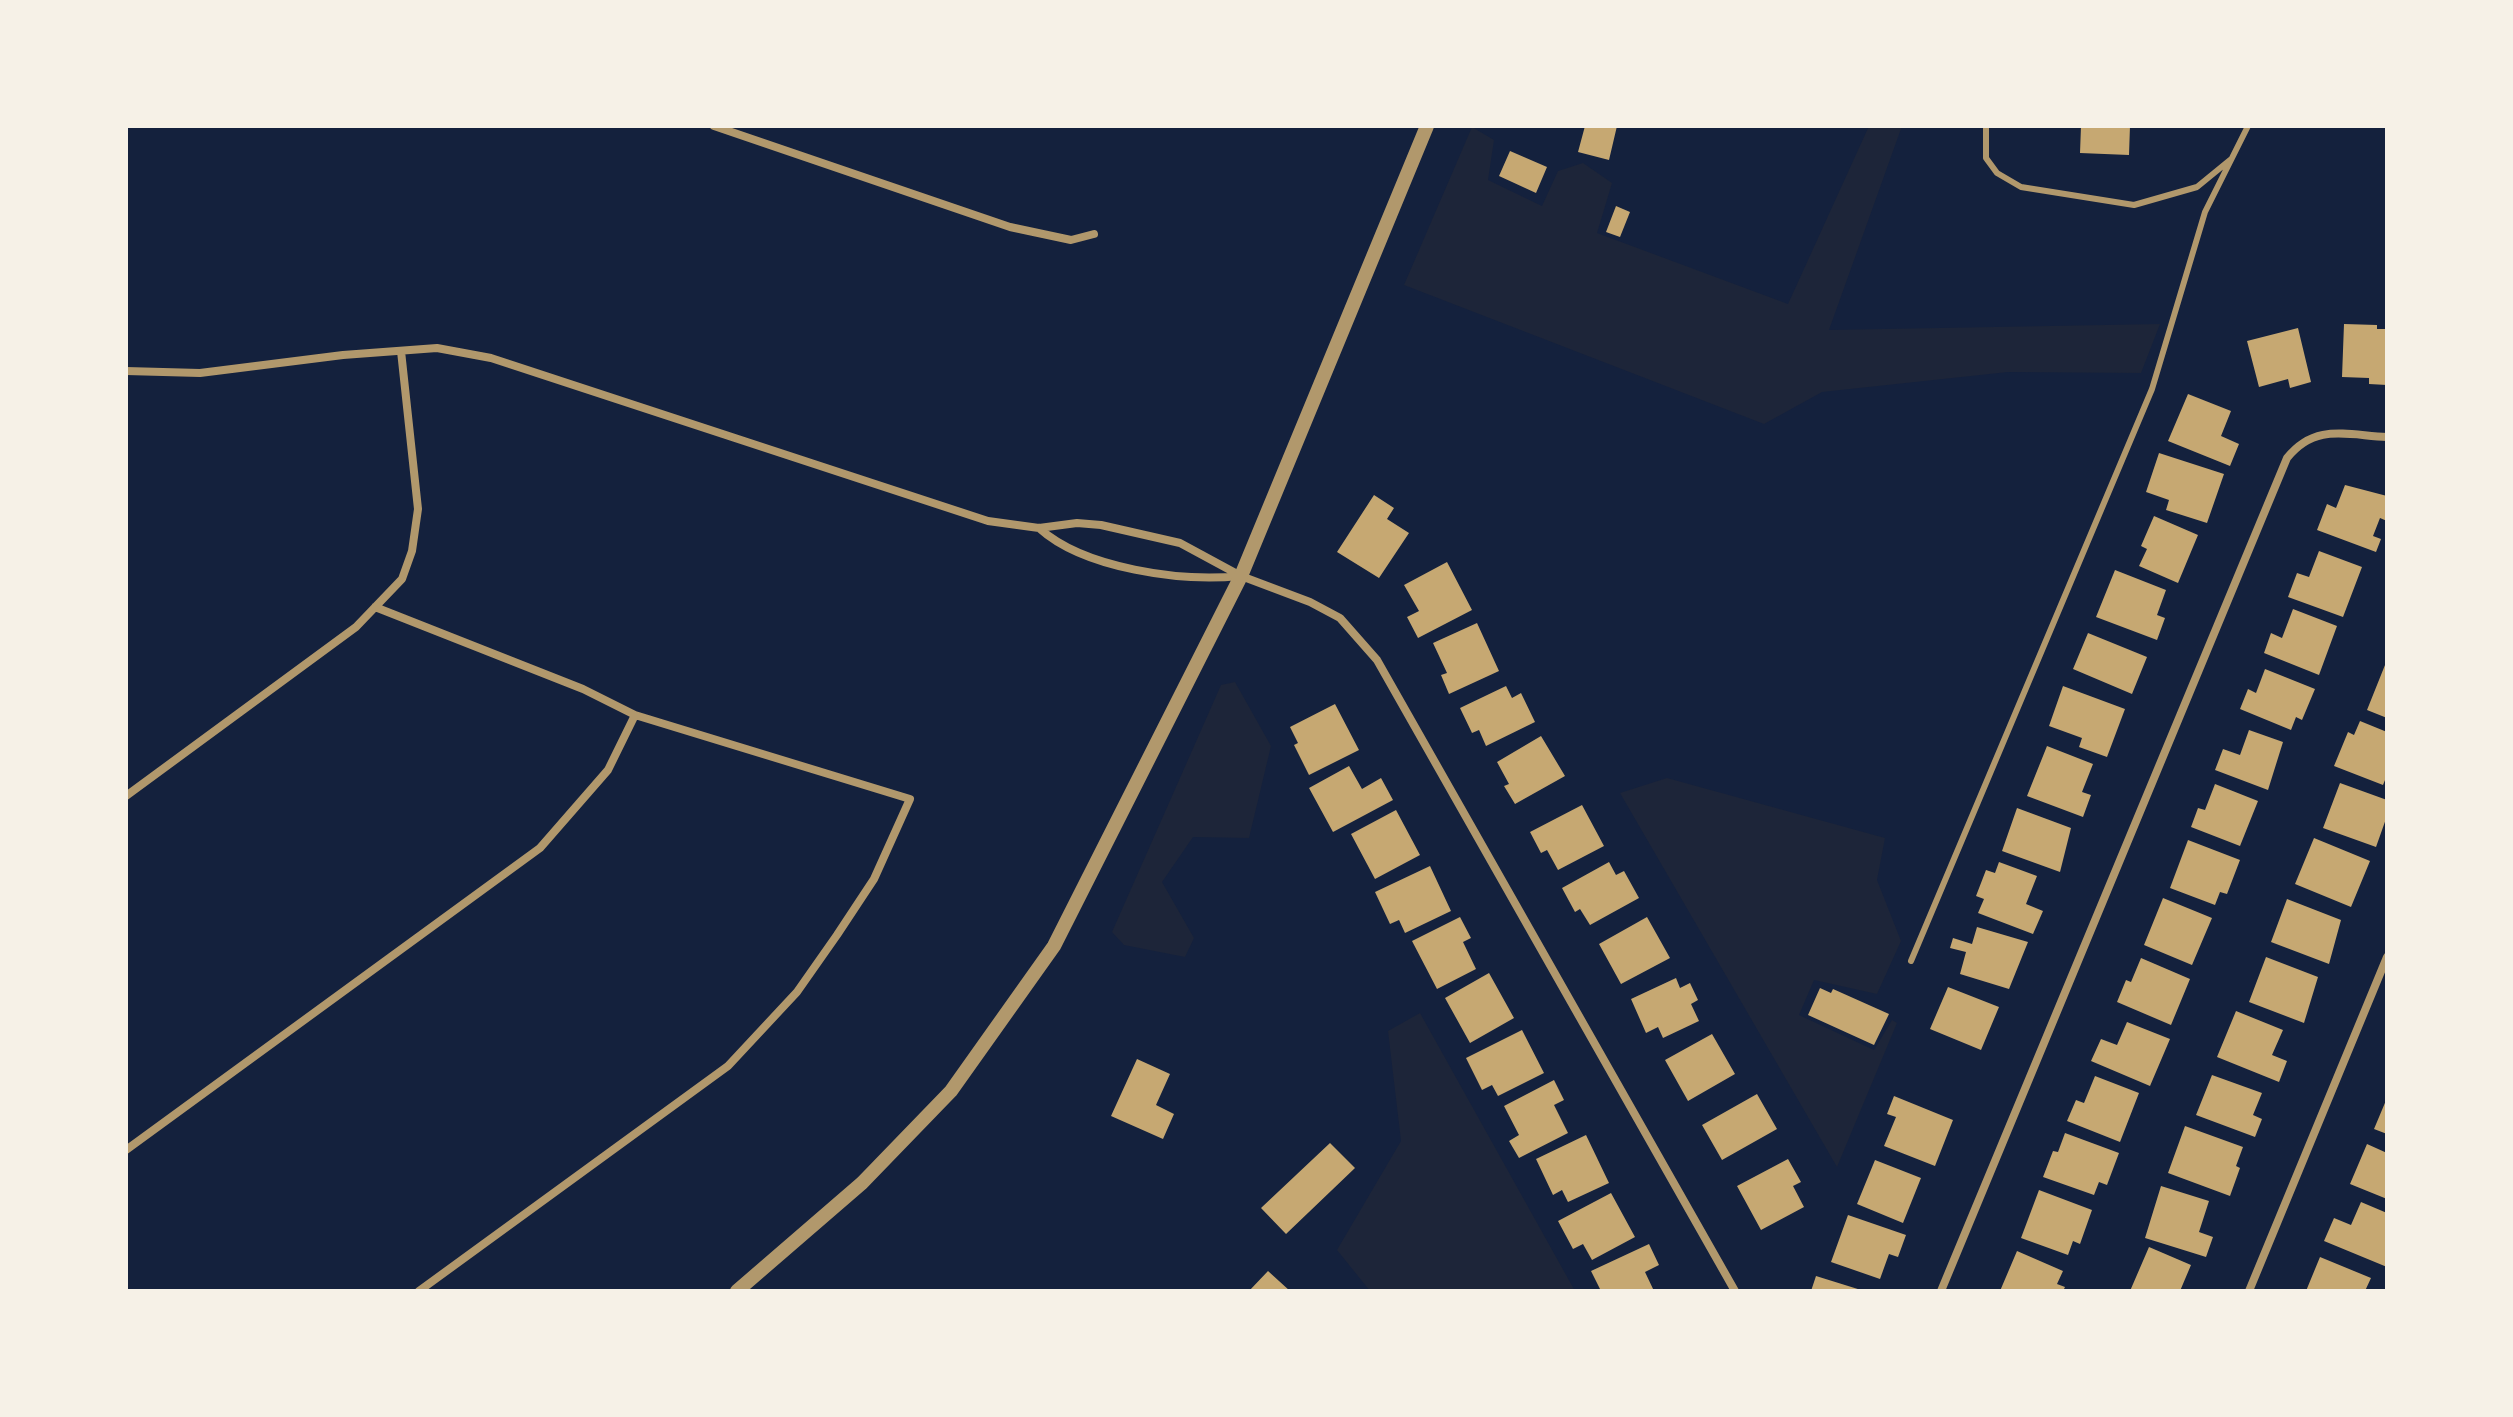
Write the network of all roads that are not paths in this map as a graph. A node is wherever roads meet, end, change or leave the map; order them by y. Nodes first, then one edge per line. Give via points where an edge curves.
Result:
1 (714, 126) edge
2 (1427, 126) edge
3 (1986, 126) edge
4 (2248, 126) edge
5 (2232, 158) junction
6 (1094, 234) dead end
7 (401, 351) junction
8 (126, 372) edge
9 (2387, 437) edge
10 (1039, 528) junction
11 (1241, 576) junction
12 (375, 607) junction
13 (635, 715) junction
14 (126, 796) edge
15 (2387, 957) edge
16 (1911, 961) dead end
17 (126, 1150) edge
18 (419, 1291) edge
19 (737, 1291) edge
20 (1735, 1291) edge
21 (1941, 1291) edge
22 (2249, 1291) edge

1 - 6 street via 1010,227 1071,240
2 - 11 street
3 - 5 lane via 1986,158 1997,173 2021,187 2134,205 2197,187
4 - 5 lane
5 - 16 lane via 2205,212 2152,389
7 - 8 street via 200,373
7 - 10 street via 437,348 491,358 988,521
7 - 12 street via 418,509 402,579
9 - 21 street via 2317,434 2301,440 2287,458
10 - 11 street via 1077,523 1153,535
10 - 11 street via 1057,544 1085,556 1200,580
11 - 19 street via 1046,958 951,1091 862,1183
11 - 20 street via 1340,618 1377,660
12 - 13 street via 583,689
12 - 14 street via 356,627
13 - 17 street via 608,770 540,848
13 - 18 street via 910,799 867,890 797,992 747,1047
15 - 22 street

